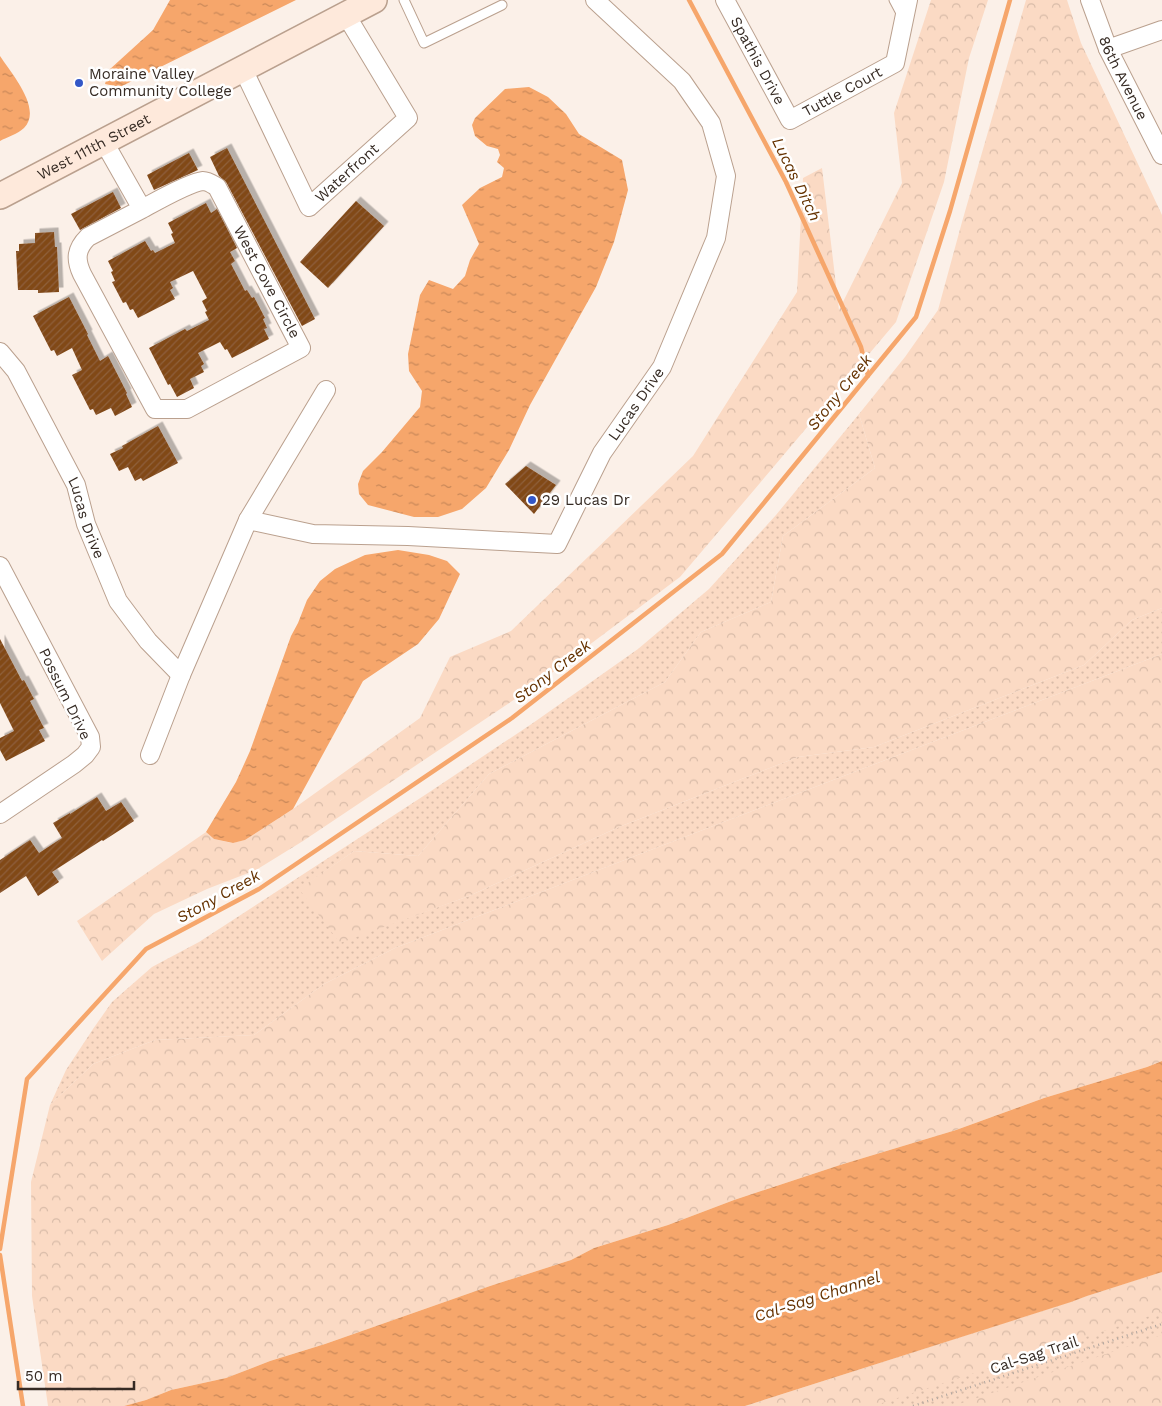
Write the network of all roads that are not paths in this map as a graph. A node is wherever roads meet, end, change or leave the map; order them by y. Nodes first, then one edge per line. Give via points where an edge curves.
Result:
1 (374, 0) edge
2 (404, 0) edge
3 (595, 0) edge
4 (725, 0) edge
5 (894, 0) edge
6 (908, 0) edge
7 (1090, 0) edge
8 (502, 5) dead end
9 (346, 15) junction
10 (904, 19) junction
11 (1162, 30) edge
12 (1108, 49) junction
13 (243, 69) junction
14 (790, 120) joint
15 (104, 142) junction
16 (1162, 155) edge
17 (0, 196) edge
18 (142, 209) junction
19 (0, 352) edge
20 (326, 390) dead end
21 (248, 520) junction
22 (0, 566) edge
23 (181, 675) junction
24 (150, 755) dead end
25 (0, 814) edge

1 - 9 main road, West 111th Street
2 - 8 lane via 424,43
3 - 21 street, Lucas Drive via 682,81 712,123 726,176 716,238 662,367 602,453 557,544 313,534
4 - 14 street, Spathis Drive
5 - 10 lane
6 - 10 street
7 - 12 street, 86th Avenue
9 - 13 main road, West 111th Street
9 - 13 street, Waterfront via 408,118 310,207
10 - 14 street, Tuttle Court via 895,62
11 - 12 street
12 - 16 street, 86th Avenue
13 - 15 main road, West 111th Street
15 - 17 main road, West 111th Street
15 - 18 street
18 - 18 street, West Cove Circle via 88,237 82,243 77,259 78,267 155,409 188,409 301,348 217,187 202,181 191,184
19 - 23 street, Lucas Drive via 16,371 76,486 86,524 118,601 148,641
20 - 21 street
21 - 23 street
22 - 25 street, Possum Drive via 90,737 91,747 74,764
23 - 24 street

